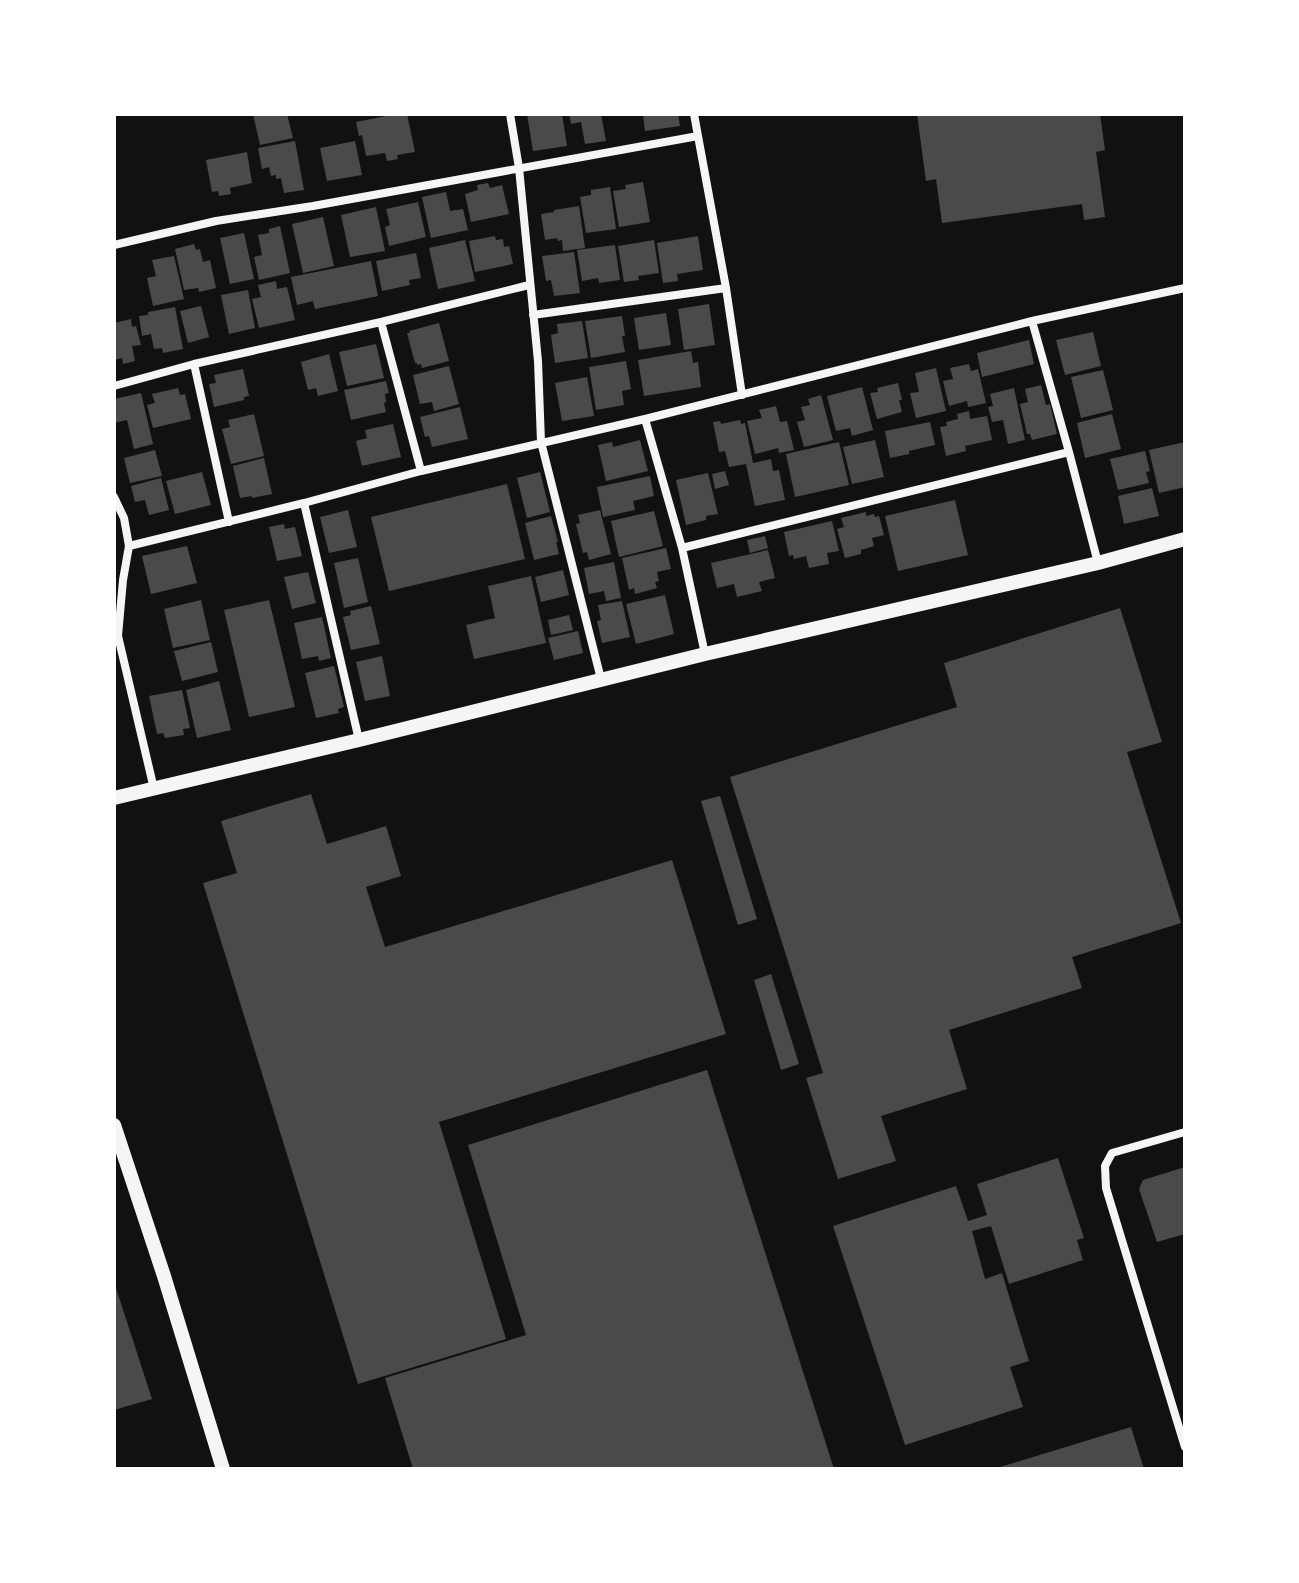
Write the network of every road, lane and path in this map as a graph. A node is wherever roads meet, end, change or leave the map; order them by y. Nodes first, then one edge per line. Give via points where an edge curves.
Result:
1 (510, 114) edge
2 (694, 114) edge
3 (698, 136) junction
4 (519, 168) junction
5 (114, 245) edge
6 (529, 285) junction
7 (726, 288) junction
8 (1185, 288) edge
9 (533, 315) junction
10 (1032, 321) junction
11 (381, 322) junction
12 (194, 364) junction
13 (114, 386) edge
14 (742, 395) junction
15 (645, 419) junction
16 (541, 442) junction
17 (1069, 452) junction
18 (421, 471) junction
19 (114, 497) edge
20 (304, 503) junction
21 (229, 522) junction
22 (1185, 539) edge
23 (129, 546) junction
24 (682, 548) junction
25 (1098, 563) junction
26 (705, 654) junction
27 (601, 679) junction
28 (359, 740) junction
29 (154, 789) junction
30 (114, 798) edge
31 (114, 1125) edge
32 (1185, 1132) edge
33 (1185, 1447) edge
34 (223, 1469) edge

1 - 4 street
2 - 3 street
3 - 4 street
3 - 7 street
4 - 5 street via 216,221
4 - 6 street
6 - 9 street
6 - 11 street
7 - 9 street
7 - 14 street
8 - 10 street
9 - 16 street
10 - 14 street
10 - 17 street
11 - 12 street
11 - 18 street
12 - 13 street
12 - 21 street
14 - 15 street
15 - 16 street
15 - 24 street
16 - 18 street
16 - 27 street
17 - 24 street
17 - 25 street
18 - 20 street
19 - 23 street
20 - 21 street
20 - 28 street
21 - 23 street
22 - 25 street
23 - 29 street via 118,636
24 - 26 street
25 - 26 street
26 - 27 street
27 - 28 street
28 - 29 street
29 - 30 street
31 - 34 street
32 - 33 street via 1112,1153 1105,1166 1106,1188

